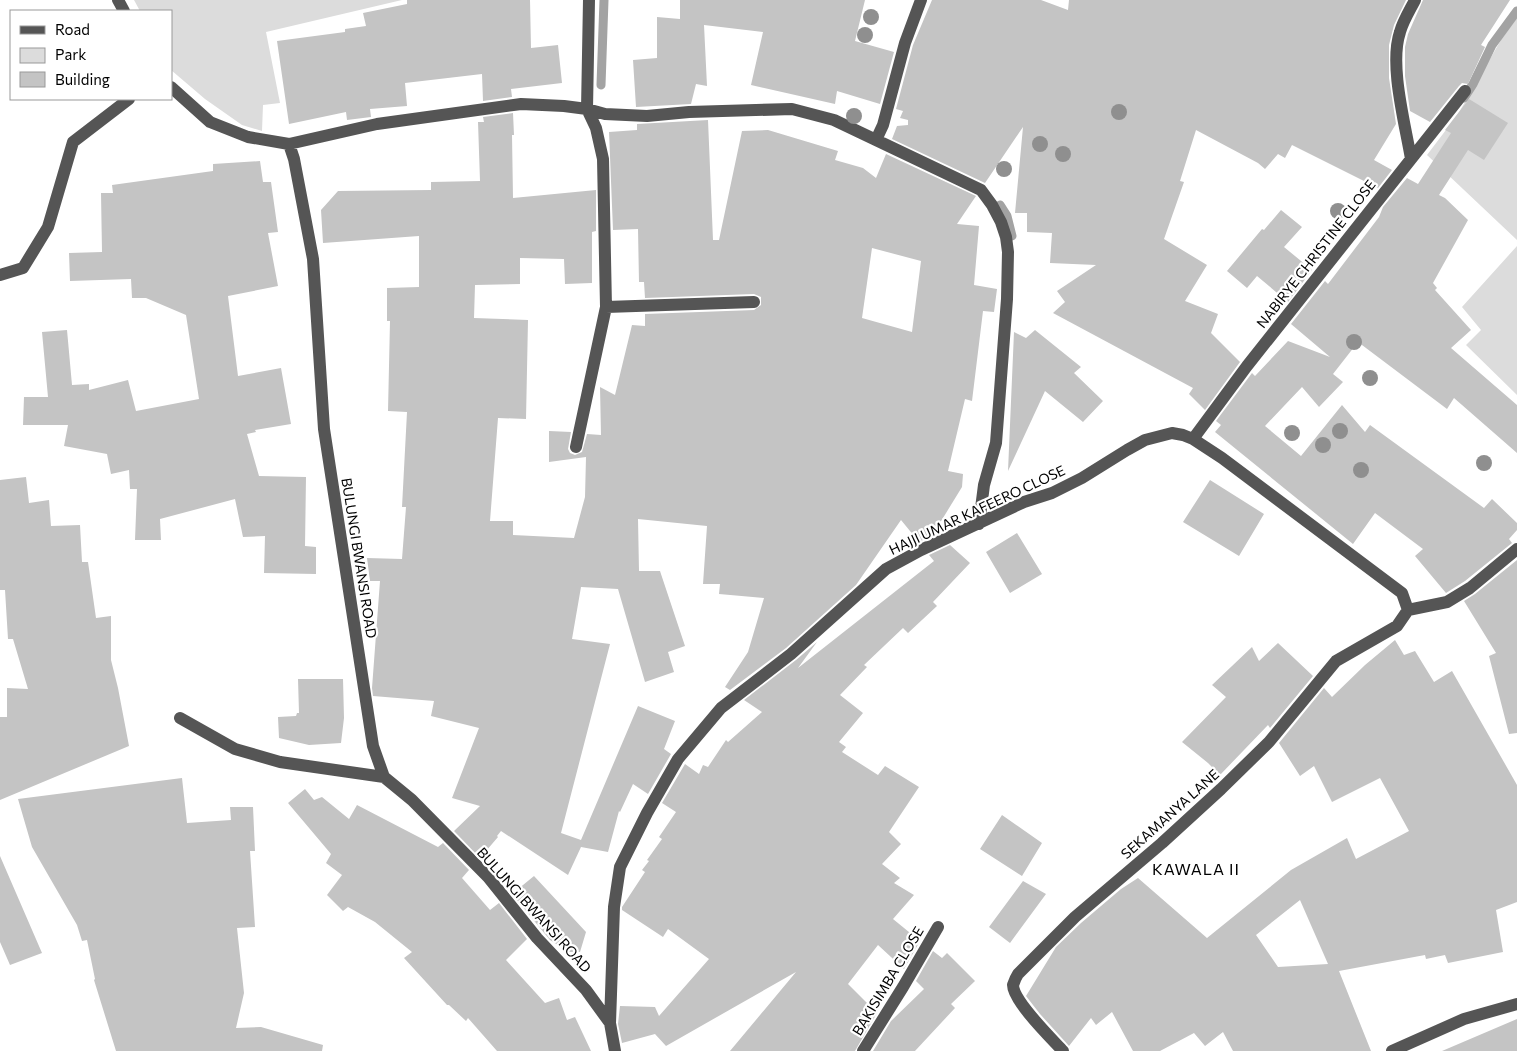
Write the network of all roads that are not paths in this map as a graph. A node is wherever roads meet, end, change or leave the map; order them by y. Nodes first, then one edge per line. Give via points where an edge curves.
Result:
1 (589, 0) edge
2 (922, 0) edge
3 (1415, 0) edge
4 (172, 88) edge
5 (1465, 91) dead end
6 (128, 100) edge
7 (587, 109) junction
8 (876, 140) junction
9 (289, 144) junction
10 (1411, 159) junction
11 (0, 275) edge
12 (754, 302) dead end
13 (606, 307) junction
14 (1193, 439) junction
15 (576, 448) dead end
16 (979, 524) junction
17 (1517, 549) edge
18 (1408, 610) junction
19 (180, 718) dead end
20 (384, 777) junction
21 (938, 927) dead end
22 (1517, 1004) edge
23 (610, 1023) junction
24 (615, 1051) edge
25 (863, 1051) edge
26 (1063, 1051) edge
27 (1392, 1051) edge

1 - 7 street
2 - 8 street
3 - 10 street via 1400,31 1396,51
4 - 9 street via 210,122 248,137
5 - 10 street, NABIRYE CHRISTINE CLOSE
6 - 11 street via 73,142 48,227 24,268
7 - 8 street via 605,114 647,116 792,109 834,120
7 - 9 street via 520,104 377,124
7 - 13 street via 596,128 603,159
8 - 16 street via 981,190 997,213 1006,237 1008,300 996,443 984,485
9 - 20 street, BULUNGI BWANSI ROAD via 313,259 324,429 373,746
10 - 14 street, NABIRYE CHRISTINE CLOSE
12 - 13 street
13 - 15 street
14 - 16 street, HAJJI UMAR KAFEERO CLOSE via 1172,433 1145,440 1059,489
14 - 18 street, HAJJI UMAR KAFEERO CLOSE via 1402,593
16 - 23 street, HAJJI UMAR KAFEERO CLOSE via 886,569 791,654 721,708 678,759 620,867 614,907
17 - 18 street via 1470,588 1447,602
18 - 26 street, SEKAMANYA LANE via 1397,626 1336,661 1269,742 1162,844 1075,917 1018,974 1013,987 1019,1000
19 - 20 street via 244,752 280,762
20 - 23 street, BULUNGI BWANSI ROAD via 412,800 488,877 537,938 586,990
21 - 25 street, BAKISIMBA CLOSE
22 - 27 street via 1464,1019
23 - 24 street, HAJJI UMAR KAFEERO CLOSE

